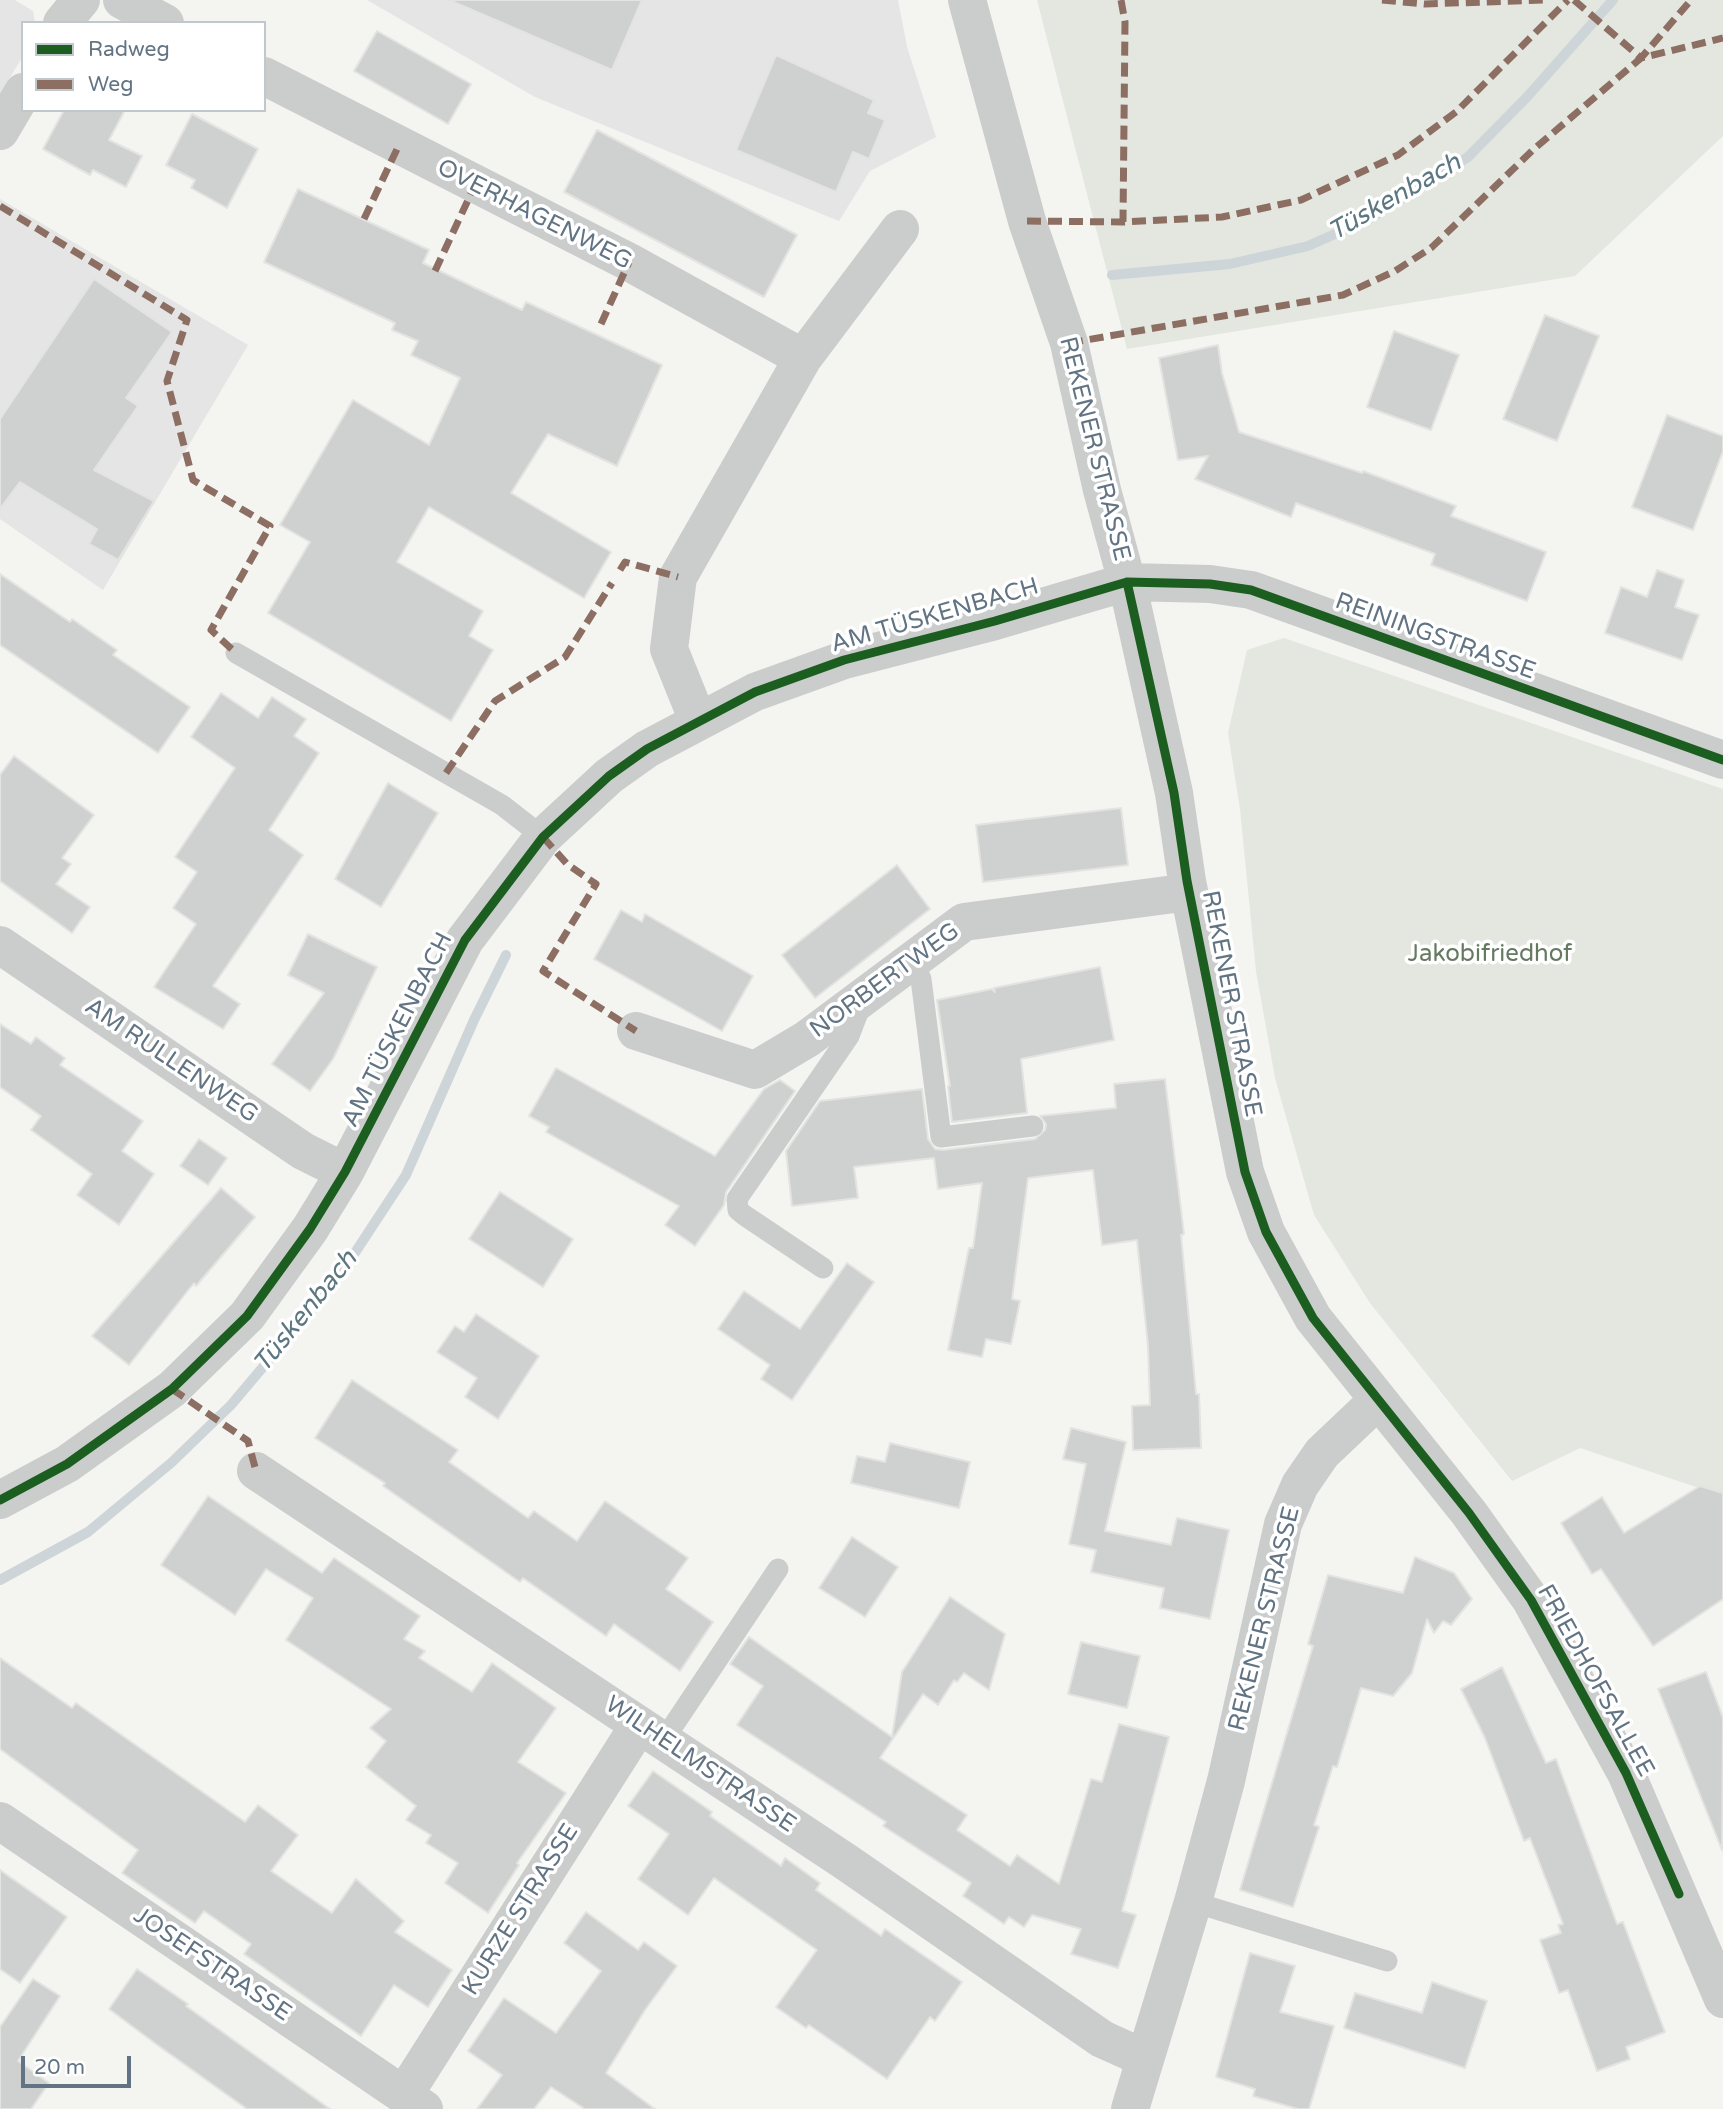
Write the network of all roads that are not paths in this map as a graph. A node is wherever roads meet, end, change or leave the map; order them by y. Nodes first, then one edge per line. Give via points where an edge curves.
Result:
1 (81, 0) edge
2 (122, 0) edge
3 (967, 0) edge
4 (64, 21) edge
5 (161, 21) edge
6 (266, 77) edge
7 (21, 95) edge
8 (0, 131) edge
9 (900, 229) dead end
10 (803, 358) junction
11 (1127, 582) junction
12 (236, 653) dead end
13 (698, 721) junction
14 (1723, 760) edge
15 (543, 837) junction
16 (1189, 892) junction
17 (0, 945) edge
18 (913, 960) junction
19 (863, 997) junction
20 (636, 1031) dead end
21 (1033, 1126) dead end
22 (345, 1172) junction
23 (823, 1268) dead end
24 (1378, 1400) junction
25 (256, 1471) dead end
26 (0, 1500) edge
27 (778, 1569) dead end
28 (651, 1733) junction
29 (0, 1821) edge
30 (1193, 1902) junction
31 (1387, 1961) dead end
32 (1723, 1999) edge
33 (1144, 2058) junction
34 (414, 2102) edge
35 (1130, 2109) edge

1 - 4 street
2 - 5 street
3 - 11 street, REKENER STRASSE via 1027,222 1069,343
6 - 10 street, OVERHAGENWEG via 629,262
7 - 8 street
9 - 10 street
10 - 13 street via 678,577 669,649
11 - 13 street, AM TÜSKENBACH via 844,660 755,692
11 - 14 street, REININGSTRASSE via 1251,590
11 - 16 street, REKENER STRASSE via 1174,793
12 - 15 lane via 502,805
13 - 15 street, AM TÜSKENBACH via 608,776
15 - 22 street, AM TÜSKENBACH via 464,940
16 - 18 street, NORBERTWEG via 964,922
16 - 24 street, REKENER STRASSE via 1245,1172 1266,1232 1313,1318
17 - 22 street, AM RULLENWEG via 303,1151
18 - 19 street, NORBERTWEG
18 - 21 lane via 920,979 941,1137
19 - 20 street, NORBERTWEG via 755,1070
19 - 23 lane via 849,1036 737,1199 744,1215
22 - 26 street, AM TÜSKENBACH via 269,1289 199,1366 66,1464
24 - 30 street, REKENER STRASSE via 1322,1453 1300,1485 1283,1524 1226,1781
24 - 32 street, FRIEDHOFSALLEE via 1469,1513 1565,1657 1626,1773
25 - 28 street, WILHELMSTRASSE
27 - 28 lane
28 - 33 street, WILHELMSTRASSE via 1102,2039
28 - 34 street, KURZE STRASSE
29 - 34 street, JOSEFSTRASSE
30 - 31 lane
30 - 33 street, REKENER STRASSE
33 - 35 street, REKENER STRASSE

